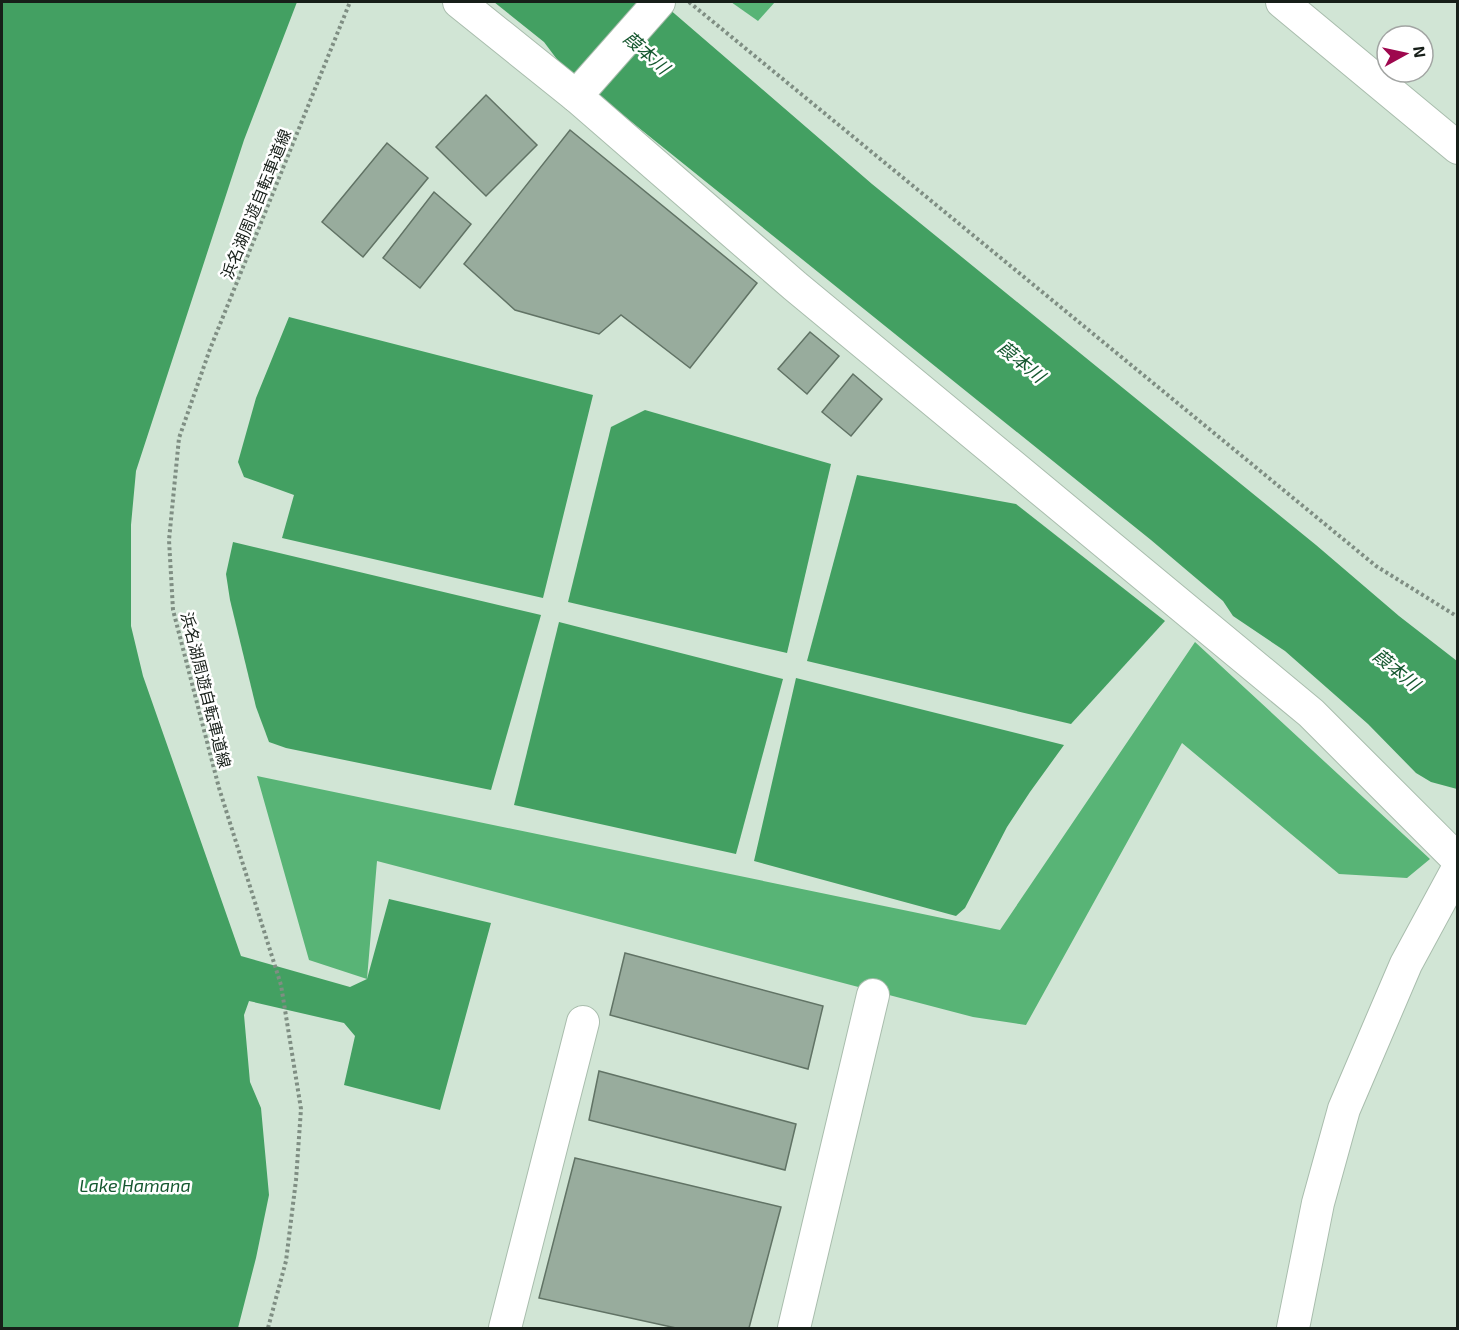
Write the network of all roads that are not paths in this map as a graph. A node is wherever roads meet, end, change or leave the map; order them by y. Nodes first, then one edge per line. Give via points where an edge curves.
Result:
1 (459, 2) edge
2 (659, 2) edge
3 (1282, 2) edge
4 (576, 96) junction
5 (1458, 148) edge
6 (1458, 860) edge
7 (1458, 868) edge
8 (873, 995) dead end
9 (583, 1022) dead end
10 (505, 1329) edge
11 (794, 1329) edge
12 (1293, 1329) edge

1 - 4 street
2 - 4 street
3 - 5 street
4 - 6 street via 795,286 1311,713
7 - 12 street via 1406,964 1344,1109 1318,1203
8 - 11 street
9 - 10 street

